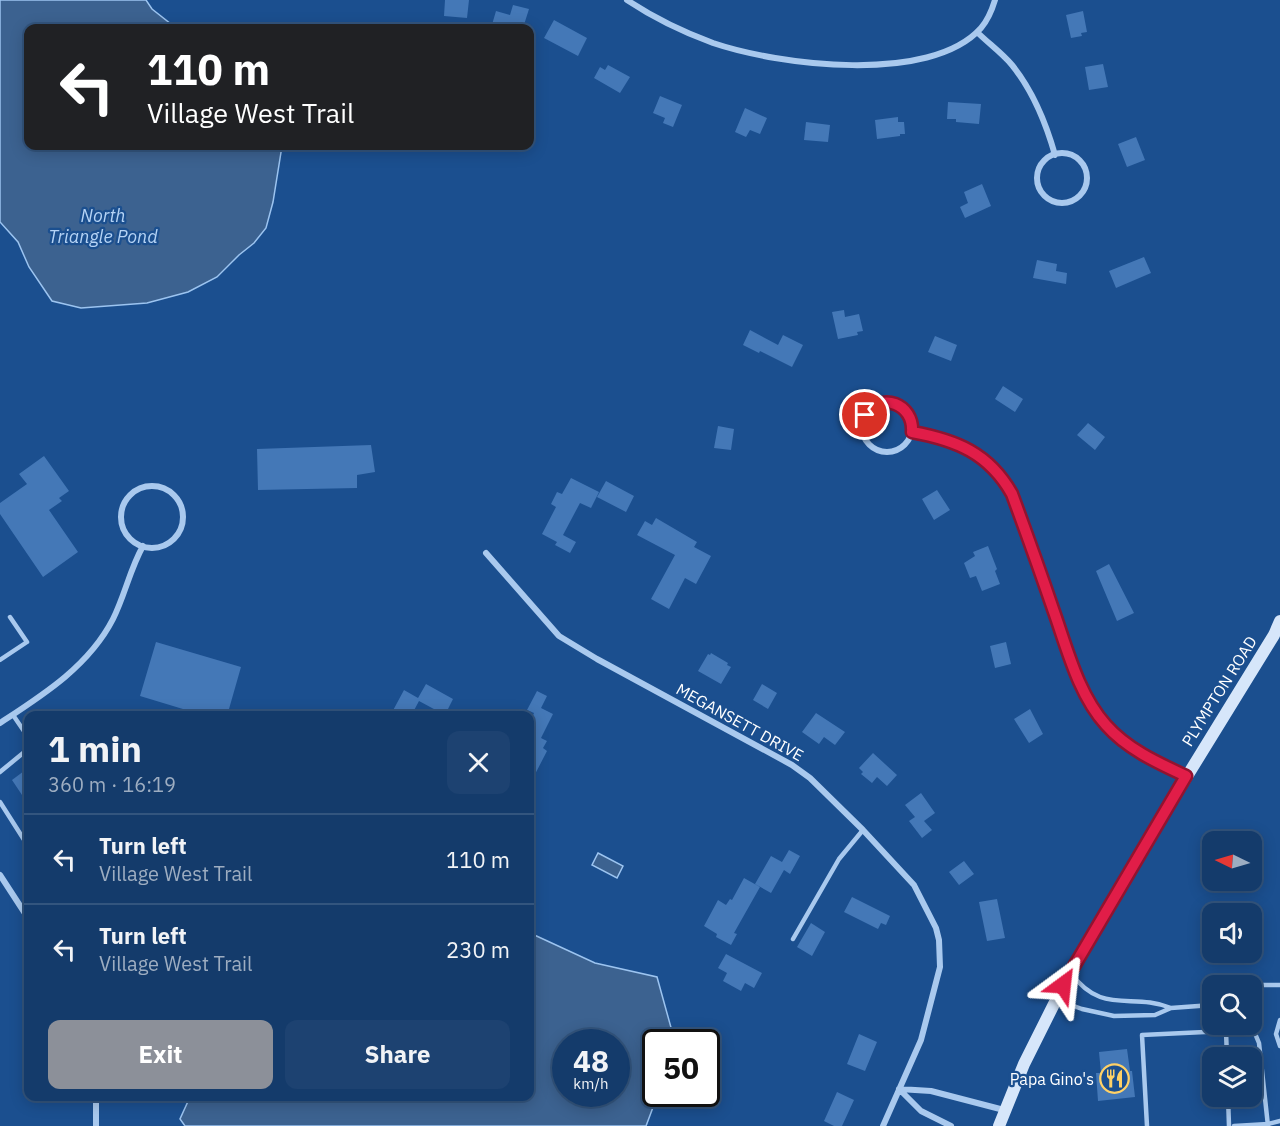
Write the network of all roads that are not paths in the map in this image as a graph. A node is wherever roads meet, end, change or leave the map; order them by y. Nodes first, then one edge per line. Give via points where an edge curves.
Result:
1 (627, 0) edge
2 (995, 0) edge
3 (977, 32) junction
4 (1055, 154) junction
5 (912, 432) junction
6 (143, 546) junction
7 (486, 553) dead end
8 (10, 617) dead end
9 (1280, 621) edge
10 (0, 660) edge
11 (13, 715) junction
12 (0, 723) edge
13 (24, 731) edge
14 (24, 752) edge
15 (0, 772) edge
16 (1186, 776) junction
17 (0, 802) edge
18 (863, 830) junction
19 (24, 840) edge
20 (0, 875) edge
21 (24, 905) edge
22 (792, 939) dead end
23 (1070, 972) junction
24 (1262, 985) edge
25 (1280, 985) edge
26 (1055, 999) junction
27 (1202, 1006) edge
28 (1171, 1008) junction
29 (1280, 1020) edge
30 (1256, 1035) edge
31 (1280, 1046) edge
32 (1227, 1047) edge
33 (899, 1089) junction
34 (96, 1101) edge
35 (1228, 1107) edge
36 (1004, 1110) junction
37 (1280, 1120) edge
38 (1268, 1125) edge
39 (96, 1126) edge
40 (883, 1126) edge
41 (951, 1126) edge
42 (999, 1126) edge
43 (1147, 1126) edge
44 (1229, 1126) edge
45 (1234, 1126) edge

1 - 3 street via 665,22 715,43 832,65 871,65 931,56
2 - 3 street
3 - 4 street via 1012,64 1035,99
4 - 4 street via 1071,156 1084,166 1086,183 1071,201 1055,202 1038,186 1038,171
5 - 5 street via 899,450 883,453 872,448 861,430 868,411 876,404 892,402 910,416
5 - 16 street via 961,446 984,460 1004,480 1072,664 1097,714 1114,734 1134,748
6 - 6 street via 167,544 182,525 178,501 164,489 140,489 123,506 124,531
6 - 11 street via 112,620 94,648 57,683
7 - 18 street, MEGANSETT DRIVE via 559,636 792,765
8 - 10 lane via 27,642
9 - 16 main road, PLYMPTON ROAD
11 - 12 street
11 - 13 lane
14 - 15 lane
16 - 23 main road, PLYMPTON ROAD
17 - 19 lane
18 - 22 lane via 839,859
18 - 33 street, MEGANSETT DRIVE via 914,885 939,940 940,967 924,1029
20 - 21 street
23 - 26 main road, PLYMPTON ROAD
23 - 28 lane via 1104,999 1156,1002
24 - 25 lane
26 - 28 lane via 1114,1016 1155,1015
26 - 36 main road, PLYMPTON ROAD
27 - 28 lane
29 - 31 lane via 1276,1034
30 - 38 lane
32 - 43 lane via 1226,1031 1142,1035
33 - 36 street via 932,1091
33 - 40 street, MEGANSETT DRIVE
33 - 41 street via 921,1111
34 - 39 street
35 - 44 lane
36 - 42 main road, PLYMPTON ROAD
37 - 38 lane
38 - 45 lane

